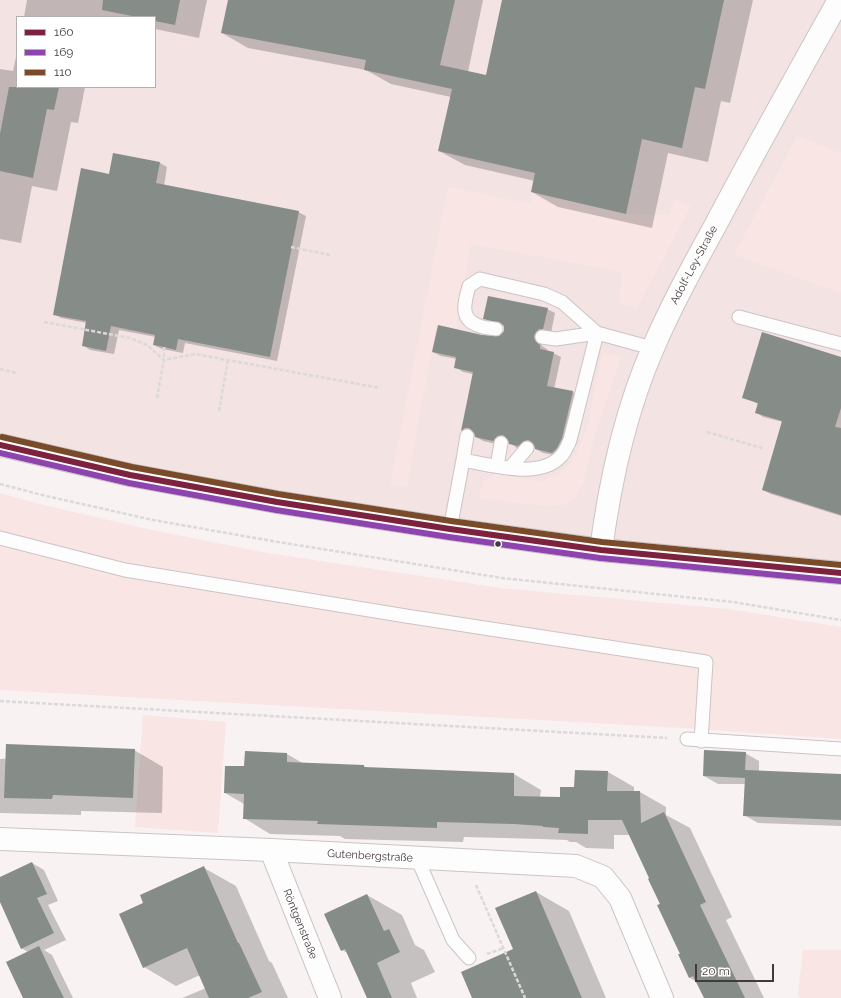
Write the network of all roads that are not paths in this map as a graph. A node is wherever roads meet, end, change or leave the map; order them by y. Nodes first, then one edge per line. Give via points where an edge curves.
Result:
1 (838, 0) edge
2 (739, 318) dead end
3 (496, 329) dead end
4 (597, 333) junction
5 (542, 337) dead end
6 (841, 344) edge
7 (652, 348) junction
8 (467, 436) dead end
9 (501, 442) dead end
10 (0, 445) edge
11 (527, 448) dead end
12 (463, 460) junction
13 (504, 467) junction
14 (450, 529) junction
15 (0, 538) edge
16 (601, 550) junction
17 (841, 573) edge
18 (687, 739) road end
19 (701, 741) junction
20 (841, 750) edge
21 (0, 839) edge
22 (271, 850) junction
23 (417, 858) junction
24 (469, 958) dead end
25 (330, 998) edge
26 (662, 998) edge

1 - 7 street, Adolf-Ley-Straße via 739,179
2 - 6 lane
3 - 4 lane via 477,325 467,318 464,307 469,286 480,279 544,294 562,302
4 - 5 lane via 556,340
4 - 7 lane
4 - 13 lane via 575,401 570,440 562,456 538,469 518,470
7 - 16 street, Adolf-Ley-Straße via 616,459
8 - 12 lane
9 - 13 lane
10 - 14 street via 138,476 277,502
11 - 13 lane
12 - 13 lane
12 - 14 lane
14 - 16 street
15 - 19 lane via 125,570 706,662
16 - 17 street
18 - 19 lane
19 - 20 lane
21 - 22 street, Gutenbergstraße
22 - 23 street, Gutenbergstraße
22 - 25 street, Röntgenstraße
23 - 24 lane via 453,940
23 - 26 street, Gutenbergstraße via 576,866 602,877 620,898

